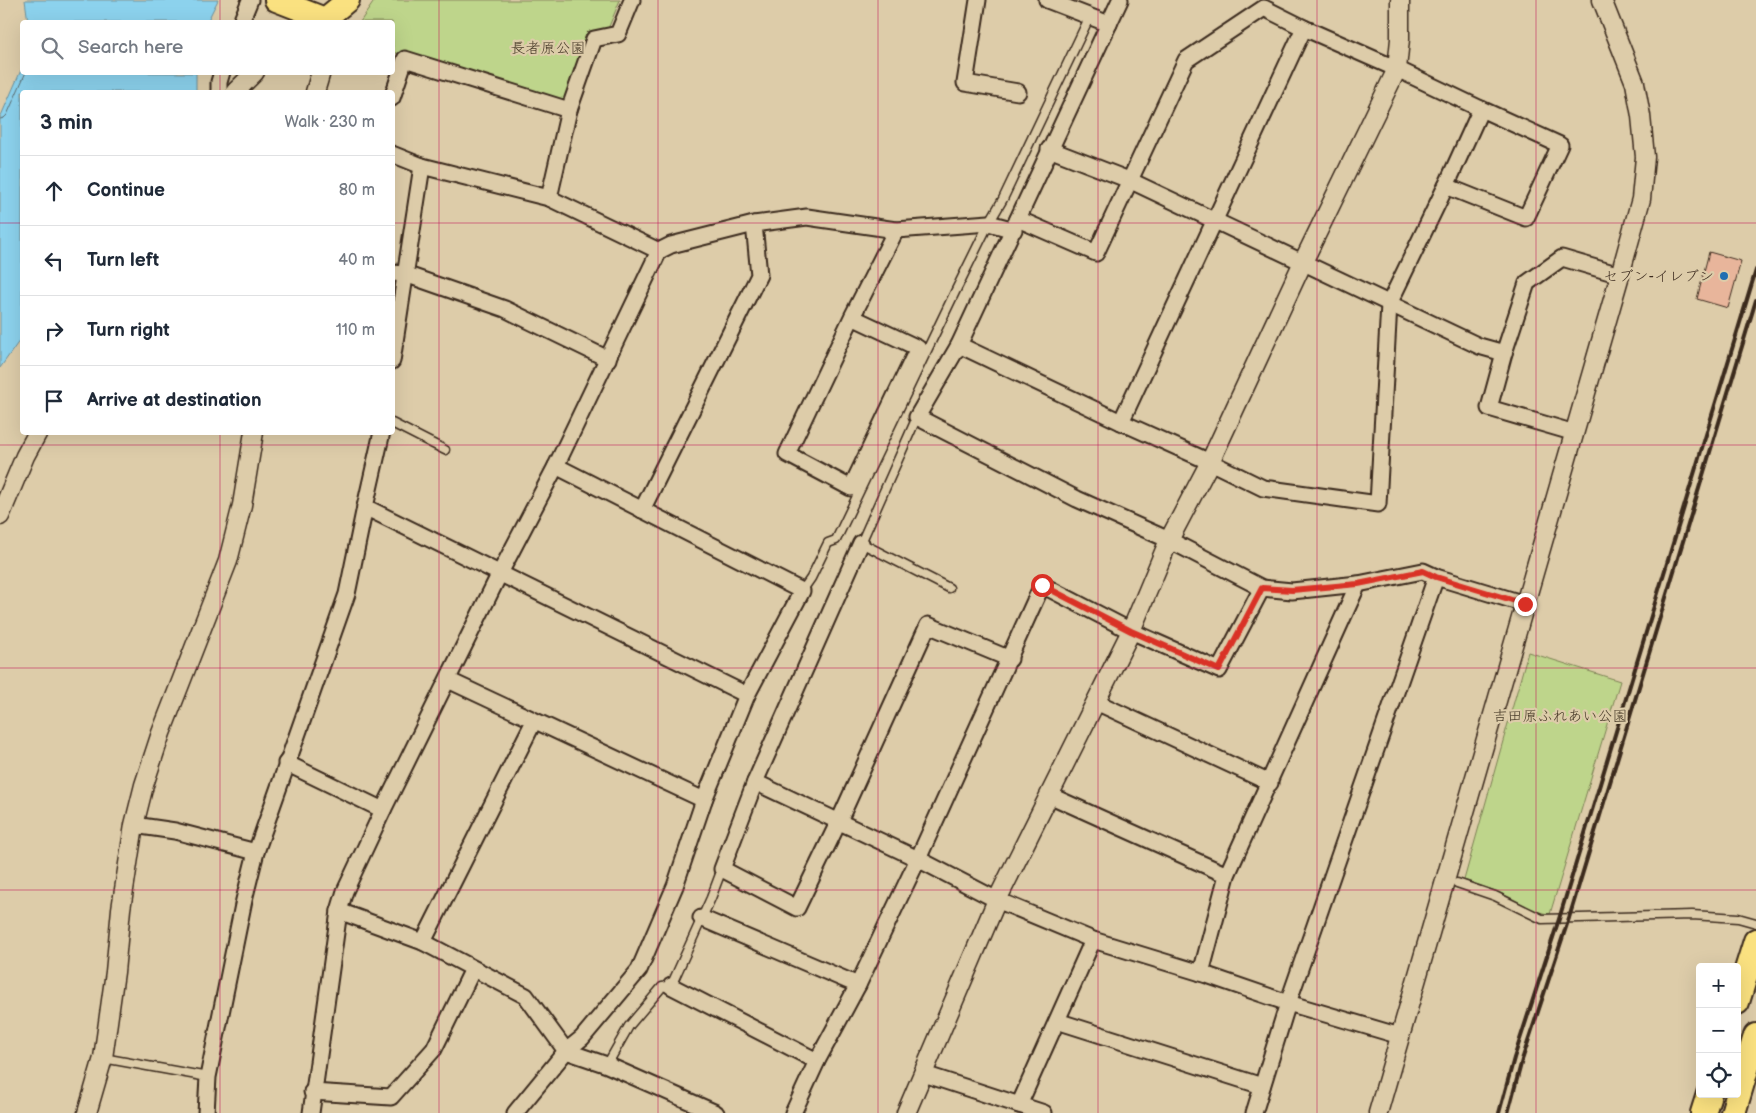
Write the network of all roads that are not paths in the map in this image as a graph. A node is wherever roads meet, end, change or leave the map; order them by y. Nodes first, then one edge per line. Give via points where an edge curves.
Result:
1 (250, 0) edge
2 (276, 0) edge
3 (348, 0) edge
4 (632, 0) edge
5 (978, 0) edge
6 (1047, 0) edge
7 (1120, 0) edge
8 (1400, 0) edge
9 (1602, 0) edge
10 (1090, 16) junction
11 (242, 20) edge
12 (321, 20) edge
13 (324, 20) edge
14 (1109, 24) junction
15 (1304, 28) junction
16 (1397, 69) junction
17 (221, 75) edge
18 (251, 75) edge
19 (320, 75) edge
20 (219, 90) edge
21 (237, 90) edge
22 (316, 90) edge
23 (395, 90) edge
24 (1018, 92) dead end
25 (1481, 109) junction
26 (569, 110) junction
27 (1049, 149) junction
28 (395, 155) edge
29 (422, 166) junction
30 (1129, 180) junction
31 (1446, 186) junction
32 (549, 198) junction
33 (1214, 220) junction
34 (989, 223) junction
35 (754, 224) junction
36 (1016, 225) junction
37 (896, 230) junction
38 (659, 251) junction
39 (1303, 262) junction
40 (399, 274) edge
41 (1620, 276) junction
42 (1389, 304) junction
43 (852, 317) junction
44 (395, 324) edge
45 (959, 345) junction
46 (1504, 352) junction
47 (608, 359) junction
48 (918, 417) junction
49 (1121, 422) junction
50 (395, 424) edge
51 (1575, 433) junction
52 (36, 435) edge
53 (254, 435) edge
54 (381, 435) edge
55 (446, 450) dead end
56 (1210, 462) junction
57 (556, 466) junction
58 (364, 507) junction
59 (642, 510) junction
60 (0, 516) edge
61 (1169, 540) junction
62 (861, 543) junction
63 (500, 573) junction
64 (1436, 577) junction
65 (1358, 584) junction
66 (949, 588) dead end
67 (1262, 588) junction
68 (802, 591) junction
69 (1525, 604) junction
70 (1131, 631) junction
71 (1010, 659) junction
72 (448, 680) junction
73 (747, 695) junction
74 (1096, 702) junction
75 (534, 722) junction
76 (286, 763) junction
77 (756, 782) junction
78 (1270, 783) junction
79 (1050, 795) junction
80 (704, 800) junction
81 (382, 810) junction
82 (839, 821) junction
83 (134, 825) junction
84 (256, 852) junction
85 (918, 859) junction
86 (722, 869) junction
87 (1228, 875) junction
88 (1457, 883) dead end
89 (997, 900) junction
90 (339, 911) junction
91 (702, 918) junction
92 (1756, 923) edge
93 (1093, 940) junction
94 (1756, 941) edge
95 (423, 942) junction
96 (474, 969) junction
97 (1200, 973) junction
98 (671, 986) junction
99 (858, 986) junction
100 (1741, 989) edge
101 (1288, 1003) junction
102 (1058, 1021) junction
103 (1400, 1036) junction
104 (1756, 1036) edge
105 (566, 1050) junction
106 (103, 1058) junction
107 (816, 1062) junction
108 (607, 1065) junction
109 (924, 1074) junction
110 (208, 1077) junction
111 (1262, 1086) junction
112 (312, 1092) junction
113 (1708, 1098) edge
114 (1020, 1105) junction
115 (87, 1113) edge
116 (206, 1113) edge
117 (311, 1113) edge
118 (515, 1113) edge
119 (716, 1113) edge
120 (793, 1113) edge
121 (906, 1113) edge
122 (1044, 1113) edge
123 (1254, 1113) edge
124 (1378, 1113) edge
125 (1703, 1113) edge
126 (1733, 1113) edge

1 - 11 street
2 - 12 main road
3 - 13 main road
4 - 26 street via 618,34 594,39
5 - 24 street via 965,84
6 - 10 street
7 - 14 street
8 - 16 street
9 - 41 street via 1635,83 1645,157 1641,199
10 - 14 street
10 - 34 lane
14 - 27 street
15 - 16 street
15 - 30 street via 1264,8 1186,60
15 - 33 street
16 - 25 street
16 - 39 street
17 - 20 street
18 - 21 street
19 - 22 street
23 - 26 street via 405,59
25 - 31 street
25 - 31 street via 1560,144 1526,218
26 - 32 street
27 - 30 street
27 - 36 street
28 - 29 street
29 - 32 street
29 - 40 street
30 - 33 street
30 - 36 street via 1096,253
31 - 42 street
32 - 38 street
33 - 39 street
33 - 49 street
34 - 36 street
34 - 37 street
34 - 68 lane via 836,540 828,543
35 - 37 street via 807,216
35 - 38 street
35 - 59 street via 759,275
36 - 45 street
37 - 43 street
38 - 47 street
39 - 42 street
39 - 56 street
40 - 44 street
40 - 47 street via 505,309
41 - 46 street via 1562,258 1527,283
41 - 51 street
42 - 46 street via 1479,346
42 - 56 street via 1378,504 1263,488
43 - 43 street via 787,454 851,488 918,348
45 - 48 street
45 - 49 street
46 - 51 street via 1489,408
47 - 57 street
48 - 61 street via 1077,499
48 - 62 lane
49 - 56 street
50 - 55 lane
51 - 69 street
52 - 60 street
53 - 83 street via 242,505 228,561 161,733
54 - 58 street
56 - 61 street
57 - 59 street
57 - 63 street
58 - 63 street
58 - 76 street via 347,594
59 - 68 street
61 - 67 street
61 - 70 street
62 - 66 lane
62 - 77 street
63 - 72 street
63 - 73 street
64 - 65 street via 1423,571
64 - 69 street
64 - 101 street
65 - 67 street via 1292,590
65 - 78 street
67 - 70 street via 1219,670
68 - 73 street
69 - 103 street
70 - 71 street via 1042,585
70 - 74 street
71 - 82 street via 928,625
71 - 85 street
72 - 75 street
72 - 81 street
73 - 80 street
74 - 78 street
74 - 79 street
75 - 80 street
75 - 95 street
76 - 81 street
76 - 84 street
77 - 82 street
77 - 86 street
78 - 87 street
79 - 87 street
79 - 89 street
80 - 105 street via 675,886 639,970 582,1038
81 - 90 street
82 - 85 street
82 - 86 street via 797,908
83 - 84 street via 175,831
83 - 106 street
84 - 110 street
85 - 89 street
85 - 99 street
86 - 91 lane
87 - 97 street
88 - 92 lane via 1542,918 1692,915 1738,918
89 - 93 street
89 - 109 street
90 - 95 street
90 - 112 street
91 - 98 lane
91 - 99 street
93 - 97 street
93 - 102 street
94 - 100 highway
95 - 96 street
96 - 105 street via 526,996
96 - 112 street via 434,1049 391,1097
97 - 101 street
98 - 107 street
98 - 108 lane via 662,987 629,1026
99 - 107 street
101 - 103 street
101 - 111 street
102 - 111 street
102 - 114 street
103 - 124 street
104 - 126 highway
105 - 108 street
105 - 118 street
106 - 110 lane
106 - 115 street
107 - 120 street
108 - 119 street
109 - 114 street
109 - 121 street
110 - 116 street
111 - 123 street
112 - 117 street
113 - 125 highway
114 - 122 street

